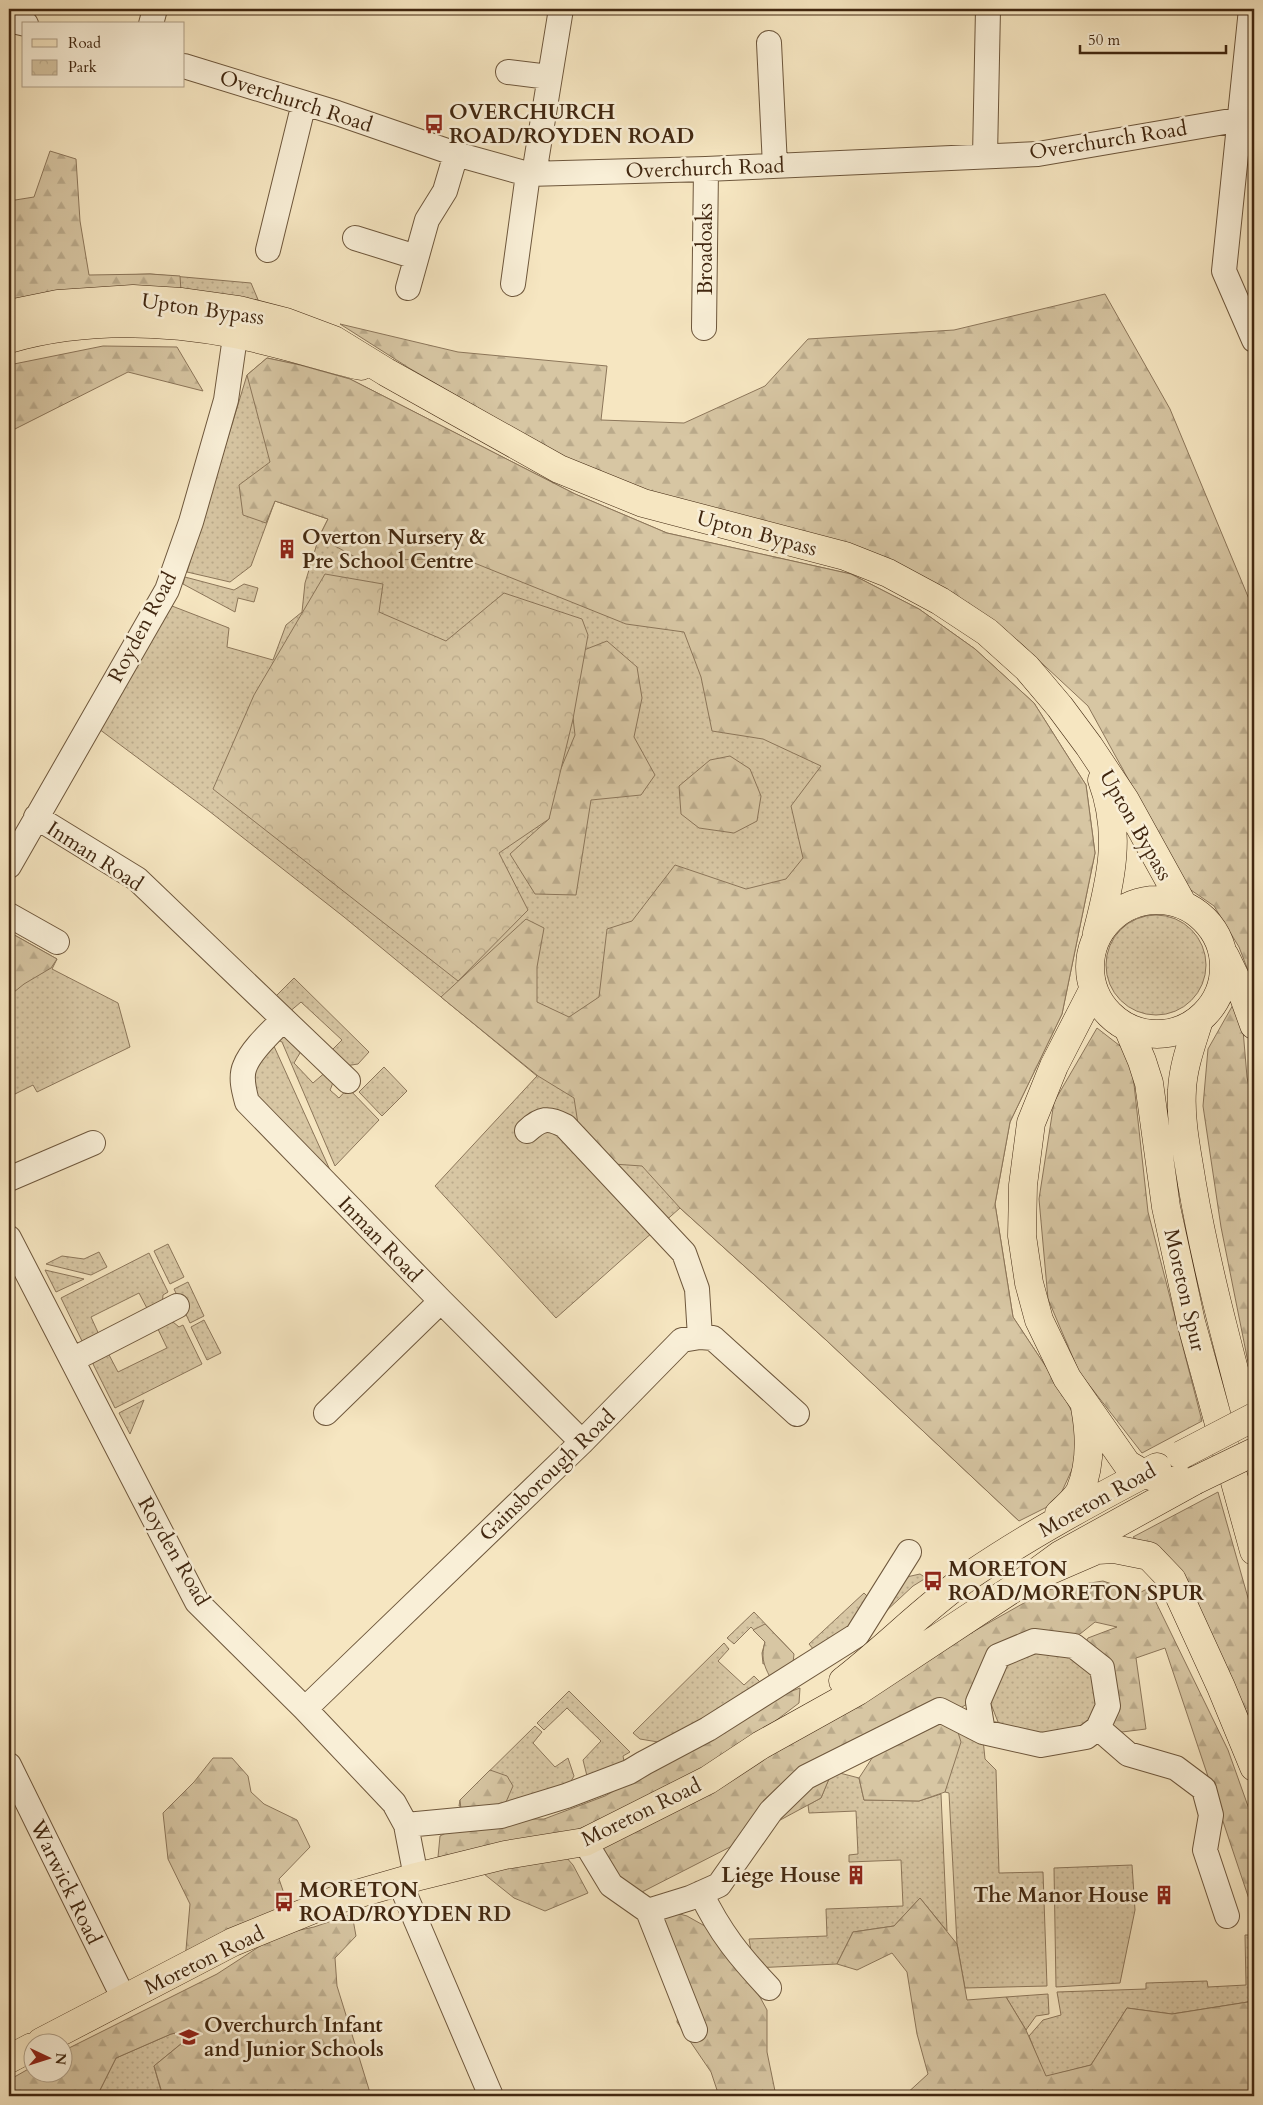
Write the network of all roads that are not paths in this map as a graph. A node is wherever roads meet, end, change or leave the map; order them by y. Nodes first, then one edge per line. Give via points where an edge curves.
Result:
1 (155, 9) edge
2 (561, 9) edge
3 (988, 9) edge
4 (1251, 9) edge
5 (9, 20) edge
6 (152, 22) edge
7 (22, 23) edge
8 (770, 44) dead end
9 (185, 66) edge
10 (508, 72) dead end
11 (549, 77) junction
12 (304, 103) junction
13 (1247, 118) edge
14 (456, 154) junction
15 (985, 156) junction
16 (775, 166) junction
17 (706, 169) junction
18 (531, 174) junction
19 (354, 238) dead end
20 (268, 250) dead end
21 (416, 256) junction
22 (513, 284) dead end
23 (408, 288) dead end
24 (9, 314) edge
25 (237, 322) junction
26 (704, 328) dead end
27 (9, 339) edge
28 (1254, 340) edge
29 (1090, 746) junction
30 (36, 817) junction
31 (9, 866) edge
32 (1183, 905) junction
33 (9, 915) edge
34 (1095, 940) junction
35 (56, 942) dead end
36 (1222, 950) junction
37 (1094, 990) junction
38 (283, 1020) junction
39 (1199, 1020) junction
40 (1254, 1025) edge
41 (1128, 1028) junction
42 (348, 1081) dead end
43 (527, 1131) dead end
44 (93, 1143) dead end
45 (9, 1179) edge
46 (9, 1238) edge
47 (441, 1301) junction
48 (177, 1306) dead end
49 (700, 1337) junction
50 (72, 1360) junction
51 (1085, 1404) junction
52 (326, 1413) dead end
53 (797, 1414) dead end
54 (1254, 1417) edge
55 (582, 1442) junction
56 (1254, 1445) edge
57 (1254, 1452) edge
58 (1144, 1474) junction
59 (1194, 1481) junction
60 (1048, 1526) junction
61 (1254, 1551) edge
62 (909, 1552) dead end
63 (1024, 1582) junction
64 (821, 1658) junction
65 (847, 1679) junction
66 (305, 1709) junction
67 (1098, 1728) junction
68 (983, 1732) junction
69 (761, 1745) junction
70 (9, 1765) edge
71 (1254, 1767) edge
72 (406, 1825) junction
73 (586, 1842) junction
74 (408, 1880) junction
75 (701, 1893) junction
76 (648, 1911) junction
77 (1227, 1916) dead end
78 (769, 1988) dead end
79 (124, 1999) junction
80 (695, 2030) dead end
81 (60, 2032) edge
82 (22, 2052) edge
83 (9, 2059) edge
84 (491, 2096) edge

1 - 6 street
2 - 11 street
3 - 15 street
4 - 13 street
5 - 7 street
8 - 16 street
9 - 12 street, Overchurch Road
10 - 11 street
11 - 18 street
12 - 14 street, Overchurch Road
12 - 20 street
13 - 15 street, Overchurch Road via 1038,154
13 - 28 street via 1224,271
14 - 18 street, Overchurch Road
14 - 21 street via 445,191 427,220
15 - 16 street, Overchurch Road
16 - 17 street, Overchurch Road
17 - 18 street, Overchurch Road
17 - 26 street, Broadoaks
18 - 22 street
19 - 21 street
21 - 23 street
24 - 25 main road, Upton Bypass via 58,304 133,299 182,302
25 - 27 main road, Upton Bypass via 184,326 130,322 80,325
25 - 29 main road, Upton Bypass via 286,322 334,340 559,469 643,503 845,556 888,573 940,601 987,632 1027,668
25 - 30 street, Royden Road via 226,400 191,522 167,590
29 - 32 main road, Upton Bypass via 1125,800
29 - 34 main road, Upton Bypass via 1109,799 1114,855
30 - 31 street, Royden Road
30 - 38 street, Inman Road via 137,879
32 - 34 main road via 1163,900 1142,901 1129,906 1107,922
32 - 36 main road via 1210,926
33 - 35 street
34 - 37 main road via 1090,956
36 - 39 main road via 1224,970 1221,989
36 - 40 main road
37 - 41 main road via 1101,1006
37 - 51 main road via 1054,1066 1031,1123 1023,1185 1022,1236 1039,1320 1067,1378
38 - 42 street, Inman Road
38 - 47 street, Inman Road via 245,1066 243,1087 247,1102
39 - 41 main road via 1182,1030 1164,1034 1145,1034
39 - 56 main road, Moreton Spur via 1186,1061 1181,1114 1217,1307
41 - 61 main road, Moreton Spur via 1149,1083 1166,1207 1191,1322
43 - 49 street via 536,1123 547,1120 565,1126 684,1253 697,1289
44 - 45 street
46 - 50 street, Royden Road
47 - 52 street
47 - 55 street, Inman Road
48 - 50 street
49 - 53 street via 713,1338
49 - 55 street, Gainsborough Road via 682,1340
50 - 66 street, Royden Road via 198,1602
51 - 58 main road via 1127,1464
51 - 60 main road via 1090,1432 1080,1493
54 - 58 main road, Moreton Road, bridge
55 - 66 street, Gainsborough Road
57 - 59 main road, Moreton Road, bridge
58 - 59 main road via 1168,1481
58 - 60 main road, Moreton Road
59 - 63 main road, Moreton Road via 1060,1555
60 - 65 main road, Moreton Road via 971,1575
62 - 64 street via 857,1635
63 - 69 main road, Moreton Road via 858,1691
63 - 71 main road via 1097,1550 1114,1549 1149,1556 1172,1580
64 - 65 street
64 - 72 street via 708,1729 620,1775 502,1816
65 - 69 main road, Moreton Road
66 - 72 street, Royden Road via 394,1803
67 - 68 street via 1086,1737 1041,1745
67 - 68 street via 1108,1706 1102,1668 1074,1646 1034,1641 998,1656 978,1702
67 - 77 street via 1128,1754 1176,1768 1204,1789 1211,1815 1205,1850
68 - 75 street via 940,1710 806,1777 771,1811 719,1885
69 - 73 main road, Moreton Road via 708,1780
70 - 79 street, Warwick Road
72 - 74 street, Royden Road
73 - 74 main road, Moreton Road via 505,1855
73 - 76 street via 611,1885
74 - 79 main road, Moreton Road via 336,1900 234,1942
74 - 84 street, Royden Road
75 - 76 street
75 - 78 street via 713,1919 736,1952
76 - 80 street
79 - 81 main road, Moreton Road
82 - 83 main road

